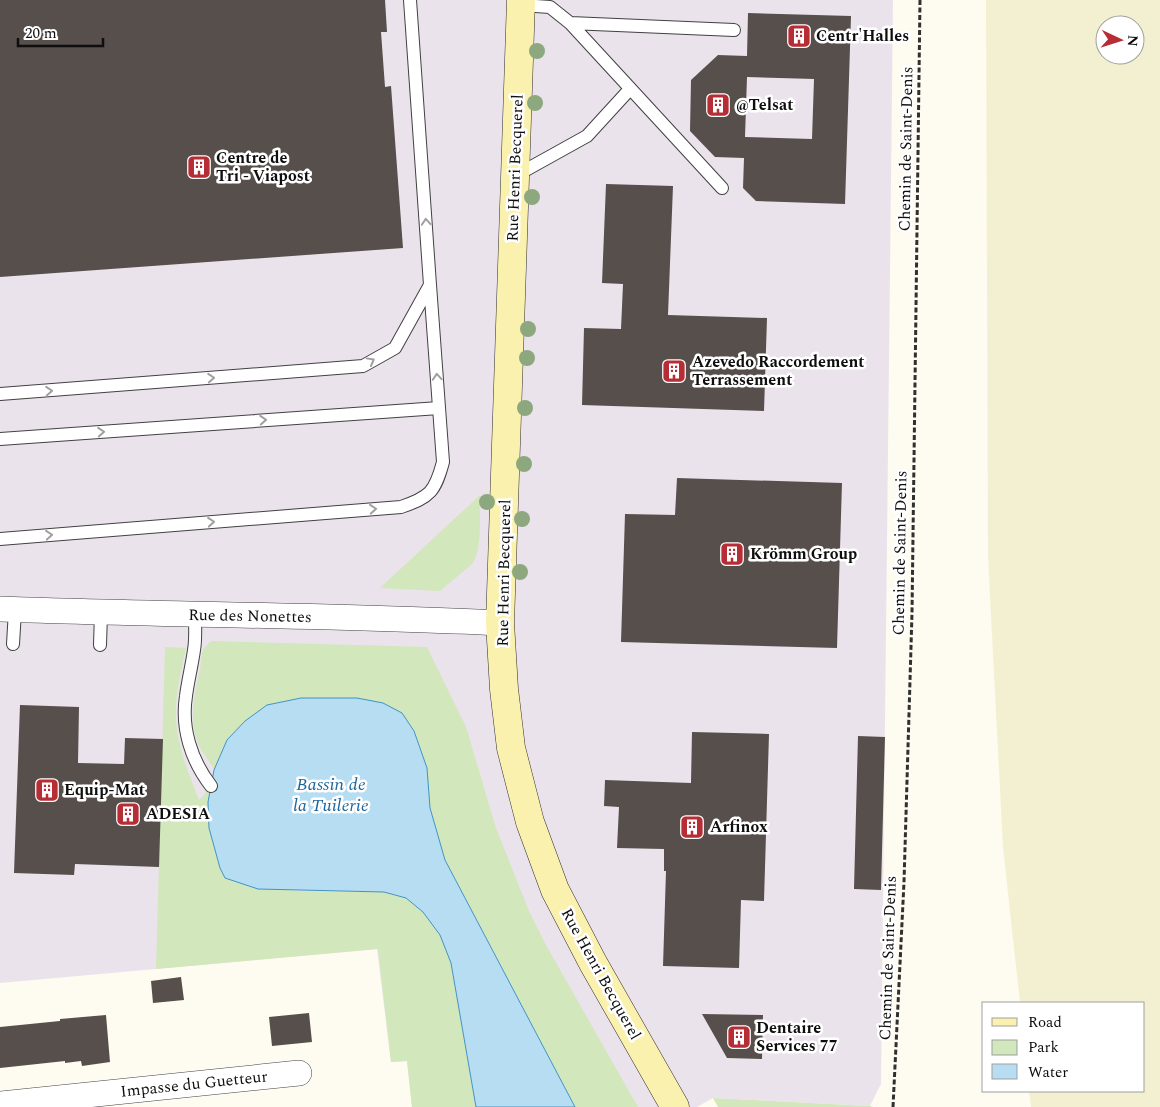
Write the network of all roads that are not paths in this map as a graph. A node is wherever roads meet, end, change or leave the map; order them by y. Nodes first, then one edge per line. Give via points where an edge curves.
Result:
1 (410, 0) edge
2 (521, 2) edge
3 (570, 23) junction
4 (734, 30) dead end
5 (630, 89) junction
6 (515, 176) junction
7 (722, 188) dead end
8 (430, 284) junction
9 (0, 394) edge
10 (439, 408) junction
11 (0, 439) edge
12 (0, 538) edge
13 (7, 610) edge
14 (101, 613) junction
15 (196, 615) junction
16 (500, 623) junction
17 (14, 644) dead end
18 (100, 645) dead end
19 (212, 786) dead end
20 (299, 1073) dead end
21 (0, 1104) edge
22 (675, 1107) edge

8 -> 1 lane
2 - 3 lane via 550,6
2 - 6 street, Rue Henri Becquerel
3 - 4 lane
3 - 5 lane
5 - 6 lane via 587,136
5 - 7 lane
6 - 16 street, Rue Henri Becquerel
9 -> 8 lane via 363,366 395,348
10 -> 8 lane
11 -> 10 lane
12 -> 10 lane via 401,507 422,500 437,483 443,462
13 - 14 street, Rue des Nonettes
13 - 17 lane
14 - 15 street, Rue des Nonettes
14 - 18 lane
15 - 16 street, Rue des Nonettes
15 - 19 lane via 195,649 184,719 198,768
16 - 22 street, Rue Henri Becquerel via 511,748 530,822 555,890
20 - 21 street, Impasse du Guetteur

